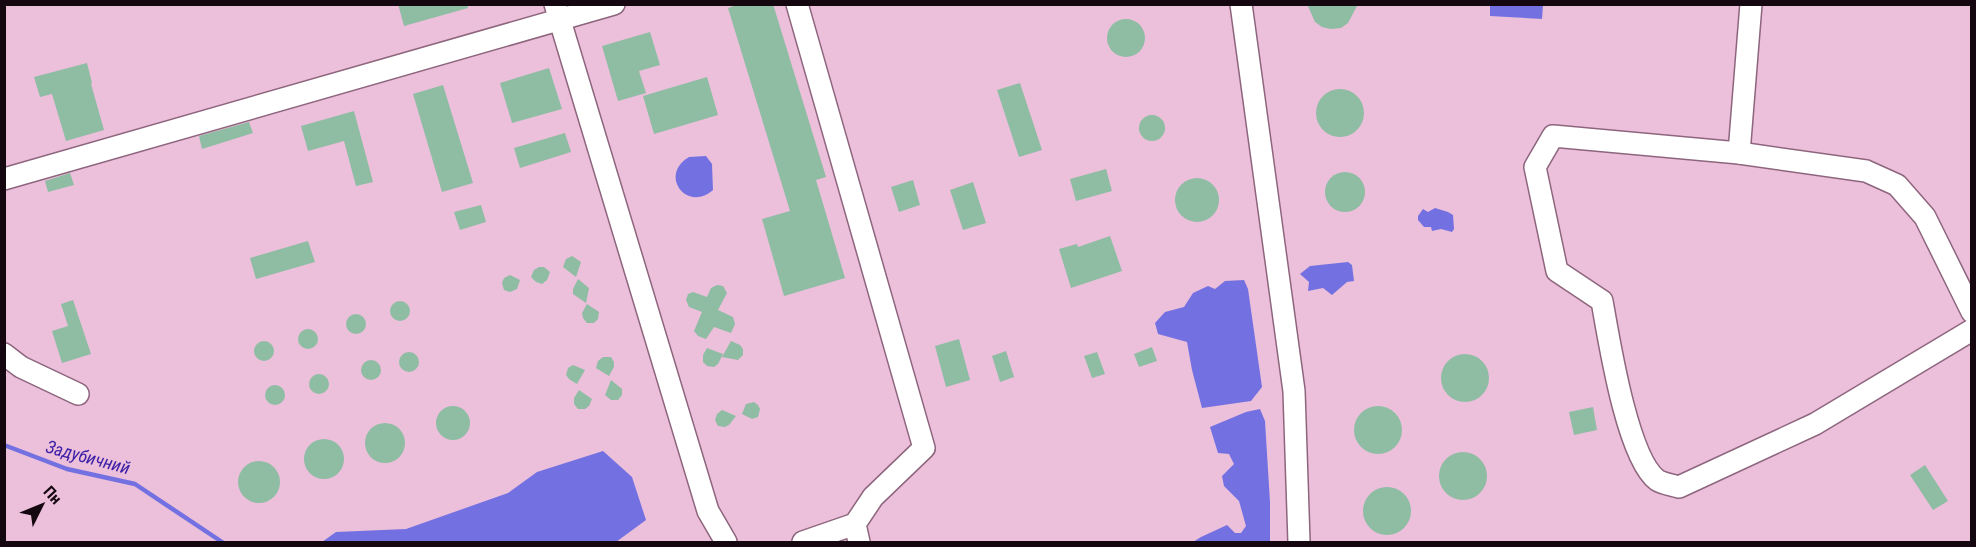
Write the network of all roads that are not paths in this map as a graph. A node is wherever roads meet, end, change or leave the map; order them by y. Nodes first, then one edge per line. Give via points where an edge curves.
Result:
1 (614, 4) edge
2 (797, 4) edge
3 (1241, 4) edge
4 (1751, 4) edge
5 (557, 12) edge
6 (1739, 153) junction
7 (4, 179) edge
8 (1971, 312) edge
9 (1971, 330) edge
10 (4, 354) edge
11 (78, 394) dead end
12 (857, 533) edge
13 (726, 543) edge
14 (803, 543) edge
15 (1299, 543) edge

1 - 5 lane
2 - 12 lane via 924,448 873,497
3 - 15 lane via 1294,391
4 - 6 lane
5 - 7 lane
5 - 13 lane via 708,511
6 - 8 lane via 1866,171 1897,185 1924,217
6 - 9 lane via 1553,136 1535,167 1557,271 1602,301 1615,376 1633,437 1645,467 1659,482 1679,487 1815,424
10 - 11 lane via 21,367
12 - 14 lane

